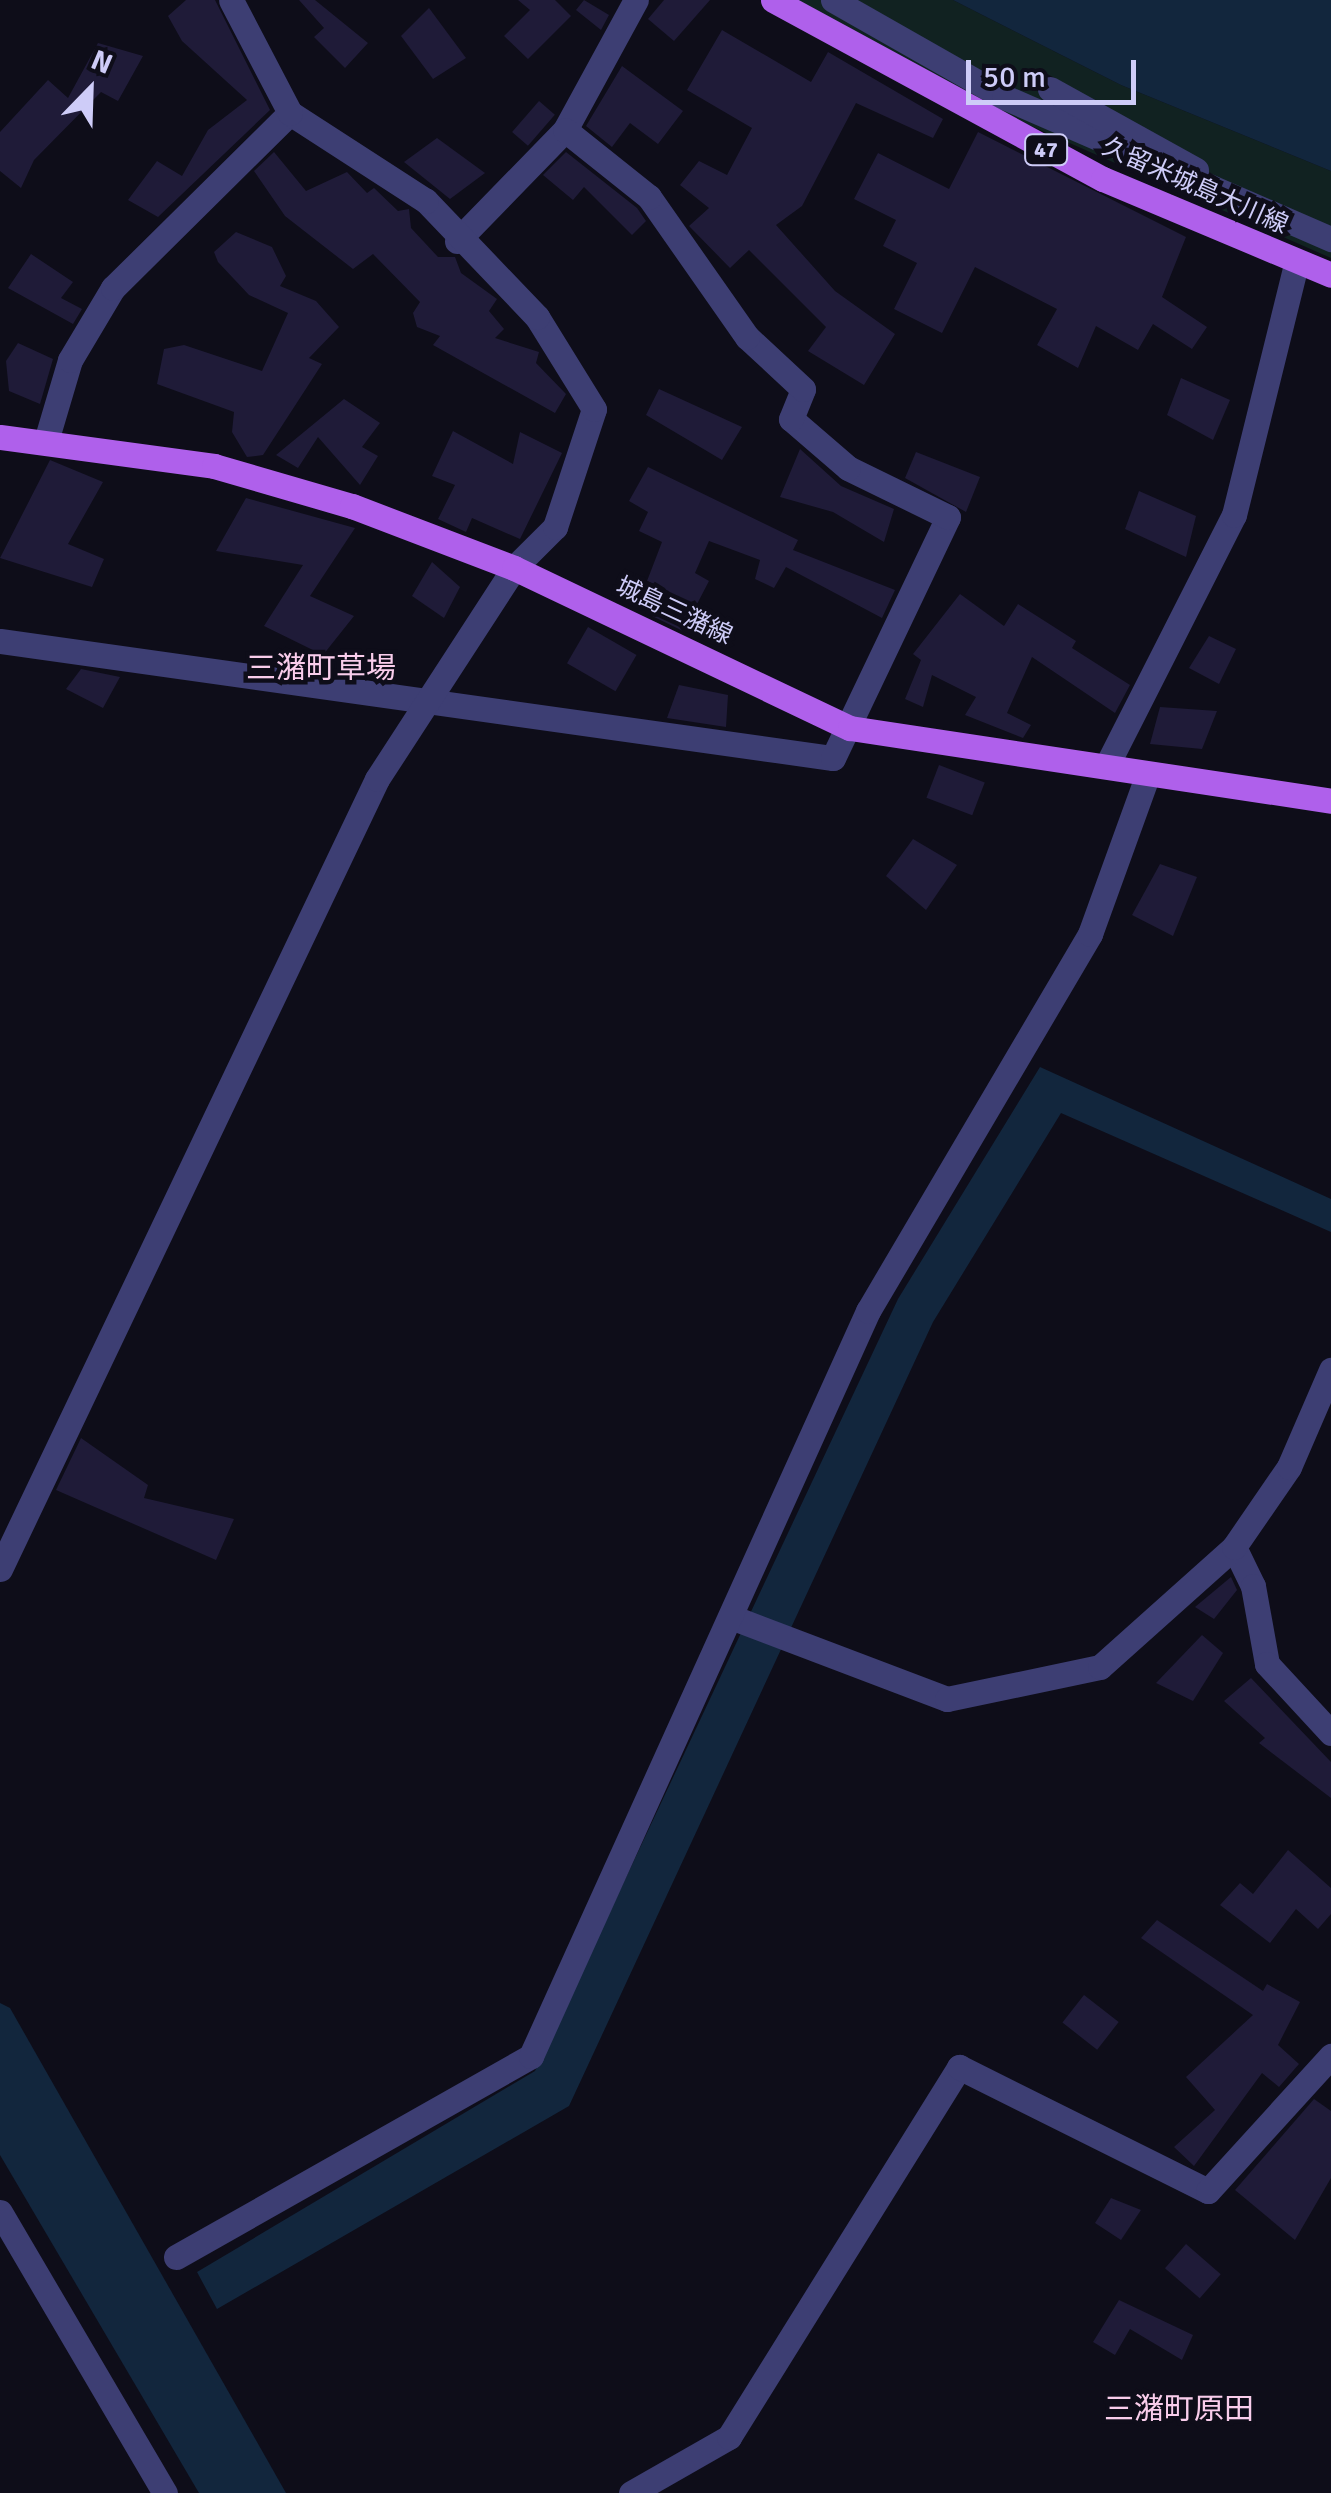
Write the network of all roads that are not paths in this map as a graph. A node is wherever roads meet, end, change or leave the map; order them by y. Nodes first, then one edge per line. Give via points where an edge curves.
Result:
1 (232, 0) edge
2 (636, 0) edge
3 (773, 0) edge
4 (833, 0) edge
5 (1050, 89) dead end
6 (290, 113) junction
7 (565, 130) junction
8 (1238, 204) junction
9 (1331, 239) edge
10 (457, 242) junction
11 (1296, 264) junction
12 (1331, 275) edge
13 (0, 437) edge
14 (46, 441) junction
15 (514, 568) junction
16 (0, 640) edge
17 (423, 702) junction
18 (850, 728) junction
19 (1107, 765) junction
20 (1148, 774) junction
21 (1331, 801) edge
22 (1331, 1370) edge
23 (1234, 1546) junction
24 (0, 1569) edge
25 (731, 1617) junction
26 (1331, 1733) edge
27 (1331, 2056) edge
28 (0, 2212) edge
29 (176, 2257) dead end
30 (165, 2493) edge
31 (631, 2493) edge

1 - 6 street
2 - 7 street
3 - 11 main road, 久留米城島大川線 / 47 via 1103,179
4 - 8 street via 1004,98
5 - 8 street via 1232,192
6 - 10 street via 426,202
6 - 14 street via 113,288 70,360
7 - 10 street
7 - 18 street via 649,197 747,337 804,389 791,420 848,468 948,517
8 - 9 street
10 - 15 street via 536,317 594,409 555,527
11 - 12 main road, 久留米城島大川線 / 47
11 - 19 street via 1234,515
13 - 14 main road, 城島三潴線
14 - 15 main road, 城島三潴線 via 214,466
15 - 17 street
15 - 18 main road, 城島三潴線
16 - 17 street
17 - 18 street via 833,758
17 - 24 street via 378,779
18 - 19 main road, 城島三潴線
19 - 20 main road, 城島三潴線
20 - 21 main road, 城島三潴線
20 - 25 street via 1090,934 868,1311
22 - 23 street via 1290,1468
23 - 25 street via 1100,1667 948,1699
23 - 26 street via 1253,1586 1267,1664
25 - 29 street via 530,2056
27 - 31 street via 1208,2191 959,2067 729,2437
28 - 30 street

